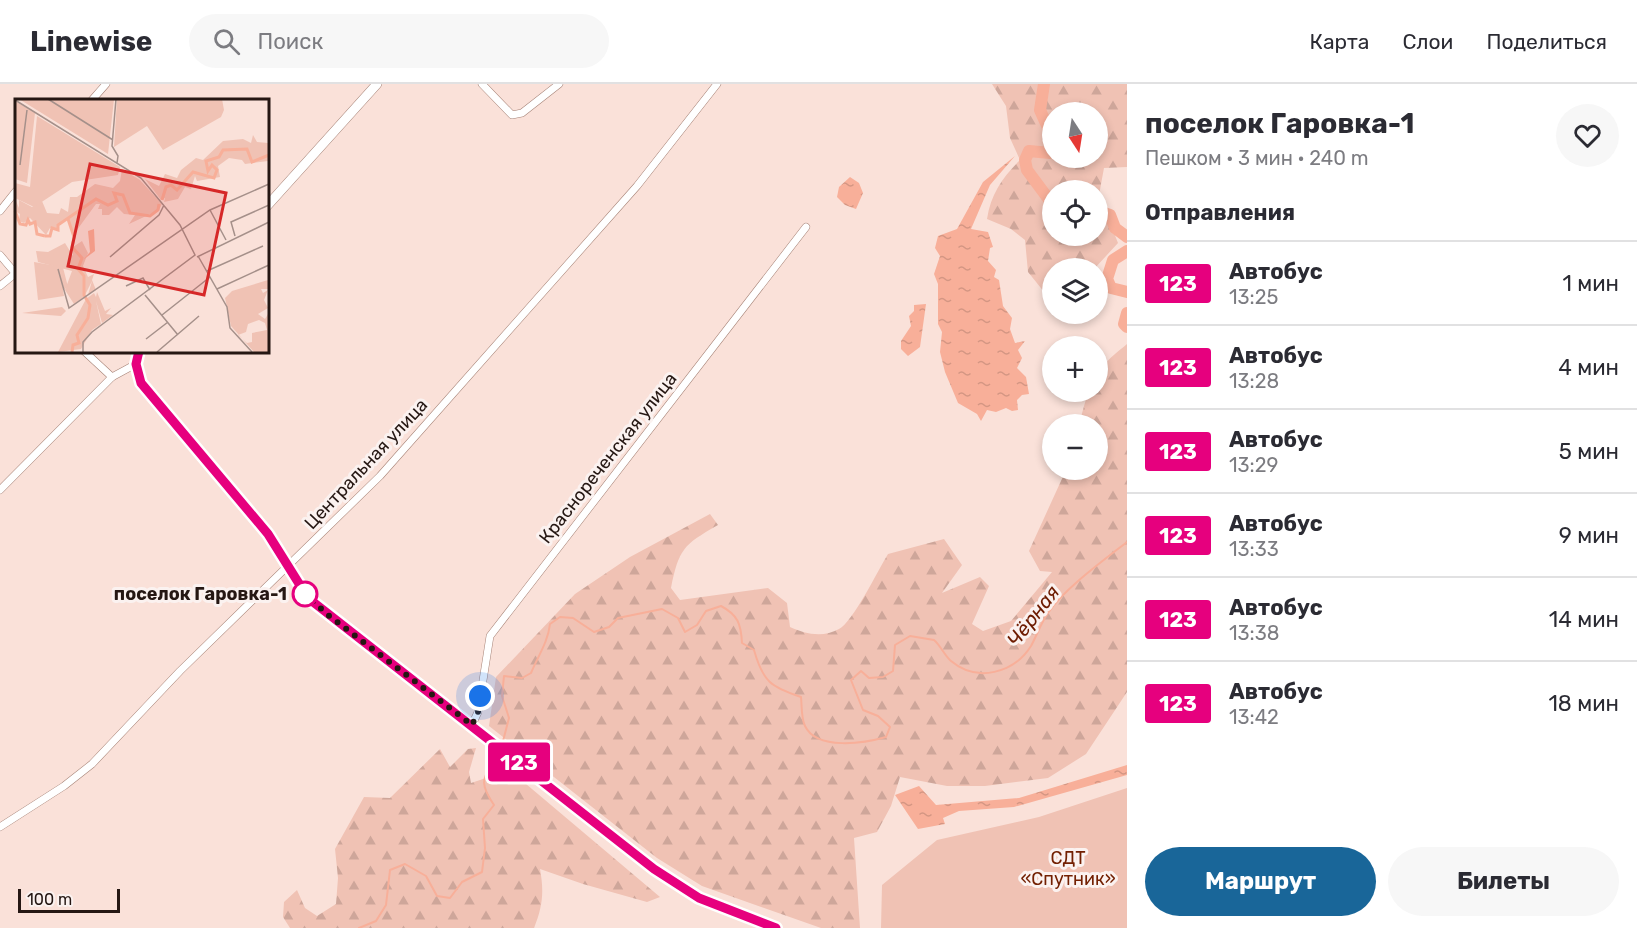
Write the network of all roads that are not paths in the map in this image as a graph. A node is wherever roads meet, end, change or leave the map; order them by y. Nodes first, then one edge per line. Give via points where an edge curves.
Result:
1 (106, 84) edge
2 (377, 84) edge
3 (482, 84) edge
4 (559, 84) edge
5 (717, 84) edge
6 (93, 99) edge
7 (15, 192) edge
8 (268, 205) edge
9 (0, 211) edge
10 (806, 227) dead end
11 (0, 255) edge
12 (15, 272) edge
13 (15, 274) edge
14 (0, 286) edge
15 (85, 352) edge
16 (140, 352) edge
17 (136, 364) junction
18 (112, 378) junction
19 (0, 490) edge
20 (287, 566) junction
21 (472, 725) junction
22 (0, 827) edge
23 (776, 928) edge

1 - 6 street
2 - 8 main road
3 - 4 street via 512,115 522,113
5 - 20 street, Центральная улица via 637,186 380,477
7 - 9 street
10 - 21 street, Краснореченская улица via 495,629 488,645 478,712
11 - 12 street
13 - 14 street
15 - 18 street
16 - 17 main road
17 - 18 street
17 - 20 main road via 141,383 150,396 268,534
18 - 19 street
20 - 21 main road via 308,598
20 - 22 street, Центральная улица via 93,764
21 - 23 main road via 679,886 699,898

